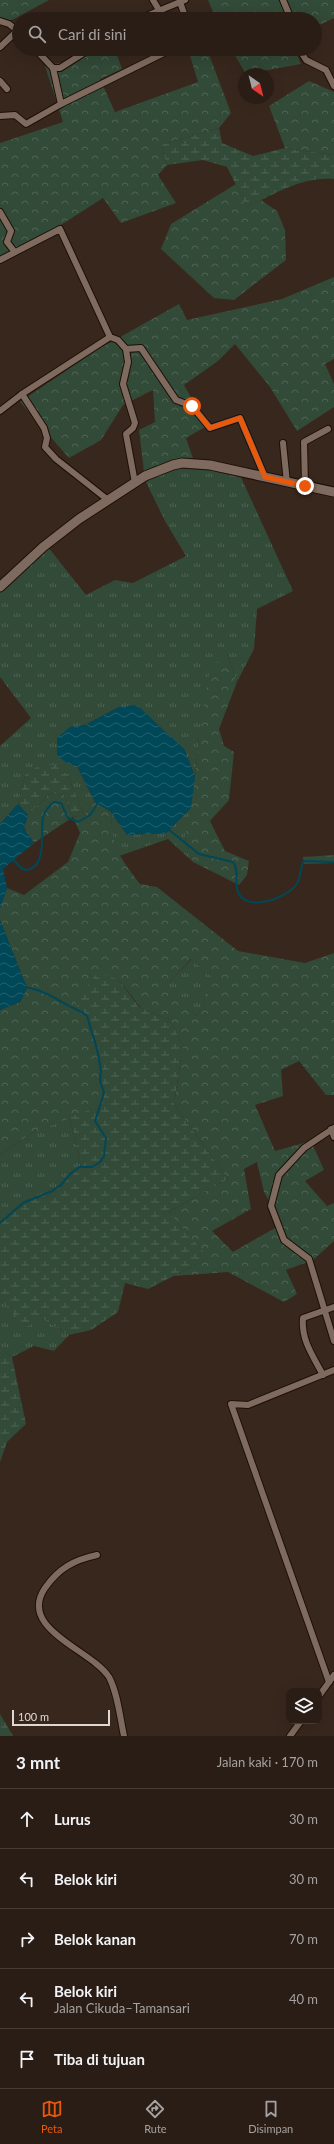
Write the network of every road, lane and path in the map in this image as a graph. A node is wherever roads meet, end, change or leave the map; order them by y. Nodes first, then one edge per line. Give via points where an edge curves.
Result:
1 (153, 0) edge
2 (282, 0) edge
3 (182, 1) edge
4 (159, 10) junction
5 (155, 12) edge
6 (184, 12) edge
7 (288, 12) edge
8 (0, 21) edge
9 (12, 27) edge
10 (12, 37) edge
11 (0, 47) edge
12 (42, 56) edge
13 (79, 56) edge
14 (153, 56) edge
15 (303, 56) edge
16 (53, 68) junction
17 (0, 81) edge
18 (334, 86) edge
19 (7, 89) dead end
20 (61, 104) junction
21 (0, 116) edge
22 (0, 212) edge
23 (14, 251) junction
24 (0, 260) edge
25 (110, 337) junction
26 (126, 349) junction
27 (22, 394) junction
28 (0, 411) edge
29 (328, 429) dead end
30 (283, 443) dead end
31 (265, 477) junction
32 (135, 483) junction
33 (287, 483) junction
34 (305, 486) junction
35 (334, 492) edge
36 (108, 500) junction
37 (0, 588) edge
38 (332, 1129) edge
39 (334, 1137) edge
40 (334, 1307) edge
41 (323, 1311) junction
42 (334, 1341) edge
43 (334, 1370) edge
44 (323, 1375) junction
45 (97, 1555) dead end
46 (334, 1675) edge
47 (329, 1682) junction
48 (322, 1692) edge
49 (299, 1724) edge
50 (124, 1736) edge
51 (290, 1736) edge

1 - 4 street
2 - 7 street
3 - 4 street
3 - 6 street
4 - 5 street
8 - 9 street
10 - 11 street
12 - 16 street
13 - 16 street via 60,68
14 - 20 street via 120,76
15 - 18 street via 306,60 326,70
16 - 20 street
17 - 19 street
20 - 21 street via 26,124 15,115
22 - 23 street via 11,231 7,242
23 - 24 street
23 - 25 street via 60,229
25 - 26 street via 118,340
25 - 27 street
26 - 31 street via 141,348 176,400 192,406 210,428 240,418
26 - 32 street via 128,362 122,384 135,424 126,434
27 - 28 street
27 - 36 street via 44,428 47,438 45,447 56,459
29 - 34 street via 304,442
30 - 33 street
31 - 32 street via 210,465 182,463 145,476
31 - 33 street
32 - 36 street
33 - 34 street
34 - 35 street
36 - 37 street via 43,547
38 - 39 street
38 - 41 street via 304,1148 279,1175 271,1206 284,1240 309,1259
40 - 41 street
41 - 42 street
41 - 44 street via 303,1318 302,1330 305,1342
43 - 44 street
44 - 47 street via 248,1406 231,1404
45 - 50 street via 72,1562 53,1576 41,1594 39,1613 50,1629 97,1665 108,1677 115,1695
46 - 47 street
47 - 48 street
49 - 51 street

